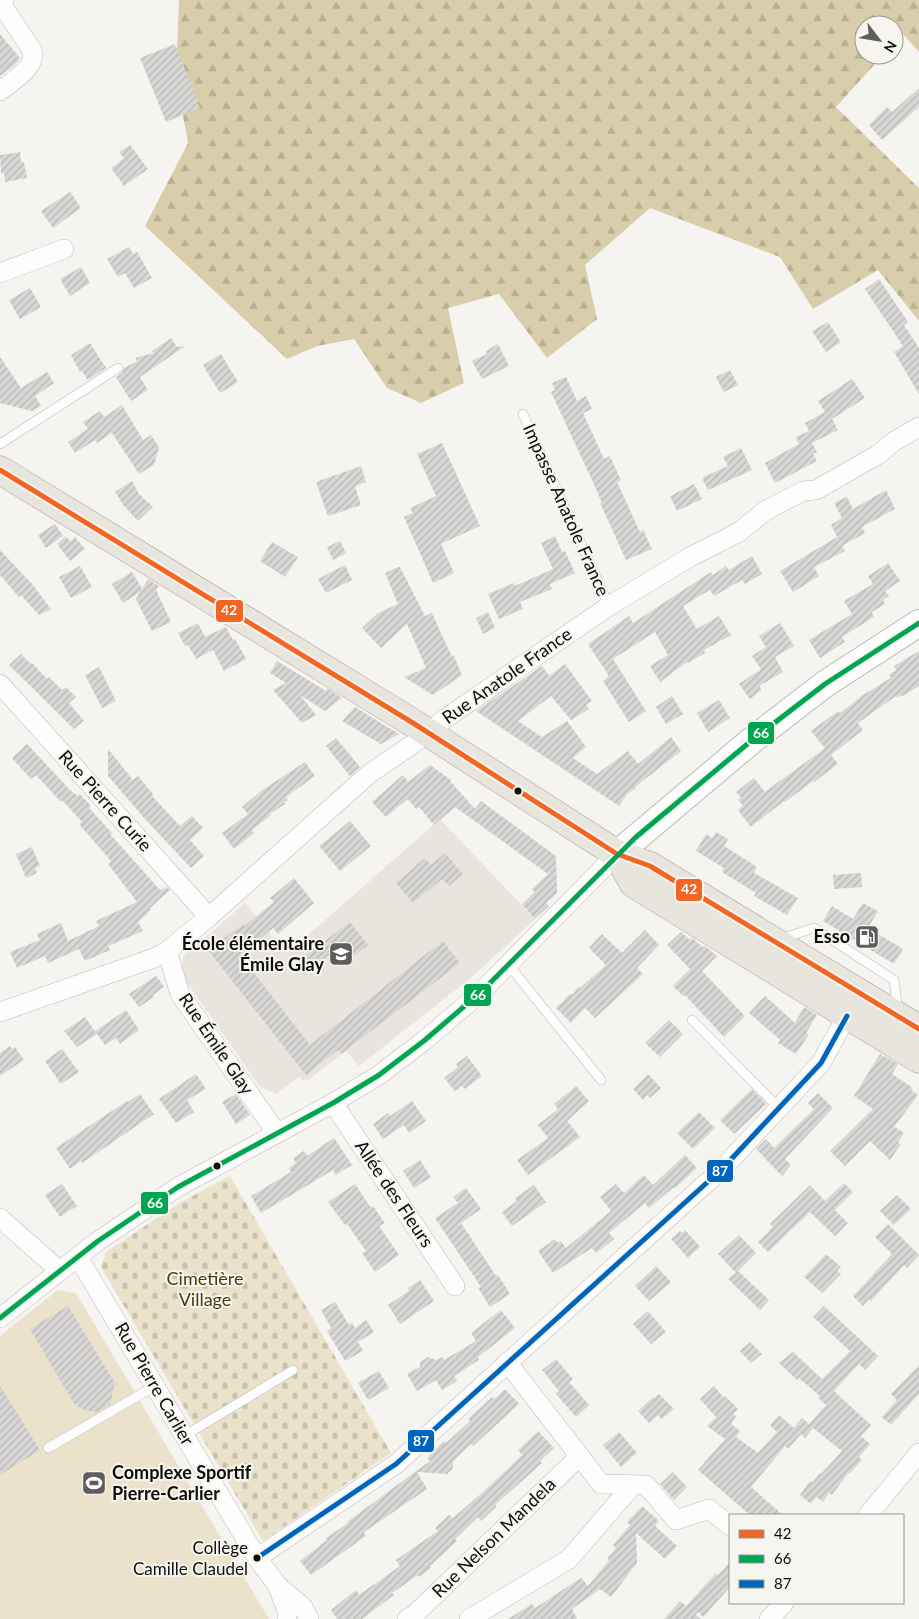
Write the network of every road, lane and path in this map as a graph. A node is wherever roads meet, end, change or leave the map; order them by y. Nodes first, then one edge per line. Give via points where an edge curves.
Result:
1 (4, 0) edge
2 (0, 91) edge
3 (64, 249) dead end
4 (0, 273) edge
5 (118, 368) dead end
6 (523, 414) dead end
7 (919, 427) edge
8 (0, 444) edge
9 (0, 470) edge
10 (608, 606) junction
11 (919, 623) edge
12 (0, 684) edge
13 (428, 733) junction
14 (618, 854) junction
15 (209, 917) junction
16 (167, 951) junction
17 (508, 964) junction
18 (0, 1012) edge
19 (847, 1016) junction
20 (692, 1020) dead end
21 (909, 1023) edge
22 (919, 1059) edge
23 (601, 1080) dead end
24 (332, 1103) junction
25 (780, 1108) junction
26 (276, 1132) junction
27 (0, 1218) edge
28 (78, 1257) junction
29 (60, 1272) junction
30 (455, 1286) dead end
31 (0, 1318) edge
32 (507, 1362) junction
33 (293, 1370) dead end
34 (155, 1386) junction
35 (184, 1436) junction
36 (48, 1448) dead end
37 (919, 1454) edge
38 (580, 1456) junction
39 (633, 1485) junction
40 (869, 1514) edge
41 (729, 1525) edge
42 (257, 1558) junction
43 (278, 1586) junction
44 (783, 1604) edge
45 (287, 1619) edge
46 (309, 1619) edge
47 (407, 1619) edge
48 (469, 1619) edge
49 (768, 1619) edge

1 - 2 street via 4,8 34,55 24,72
3 - 4 street
5 - 8 lane
6 - 10 lane, Impasse Anatole France
7 - 10 street, Rue Anatole France via 816,490 803,491 765,511 740,532 690,557
9 - 13 main road
10 - 13 street, Rue Anatole France
11 - 14 main road via 817,689
12 - 15 street, Rue Pierre Curie
13 - 14 main road
13 - 15 street, Rue Anatole France via 369,774
14 - 17 street
14 - 19 main road via 634,884
14 - 21 main road via 650,866
15 - 16 street, Rue Anatole France
16 - 18 street, Rue Anatole France
16 - 26 street, Rue Émile Glay via 180,994
17 - 23 lane
17 - 24 street via 425,1040 379,1075
19 - 22 main road
19 - 25 street via 821,1063
20 - 25 lane
24 - 26 street
24 - 30 street, Allée des Fleurs
25 - 32 street via 722,1169
26 - 28 street via 178,1187
27 - 29 street
28 - 29 street
28 - 34 street, Rue Pierre Carlier
29 - 31 street
32 - 38 street
32 - 42 street via 396,1464
33 - 35 lane
34 - 35 street, Rue Pierre Carlier
34 - 36 lane
35 - 42 street, Rue Pierre Carlier
37 - 40 street
38 - 39 street via 601,1484
38 - 47 street, Rue Nelson Mandela
39 - 41 street via 646,1485 676,1520 709,1509
39 - 48 street via 569,1559
42 - 43 street, Rue Pierre Carlier
43 - 45 street, Rue Pierre Carlier
43 - 46 street, Rue Pierre Carlier via 303,1607
44 - 49 street

